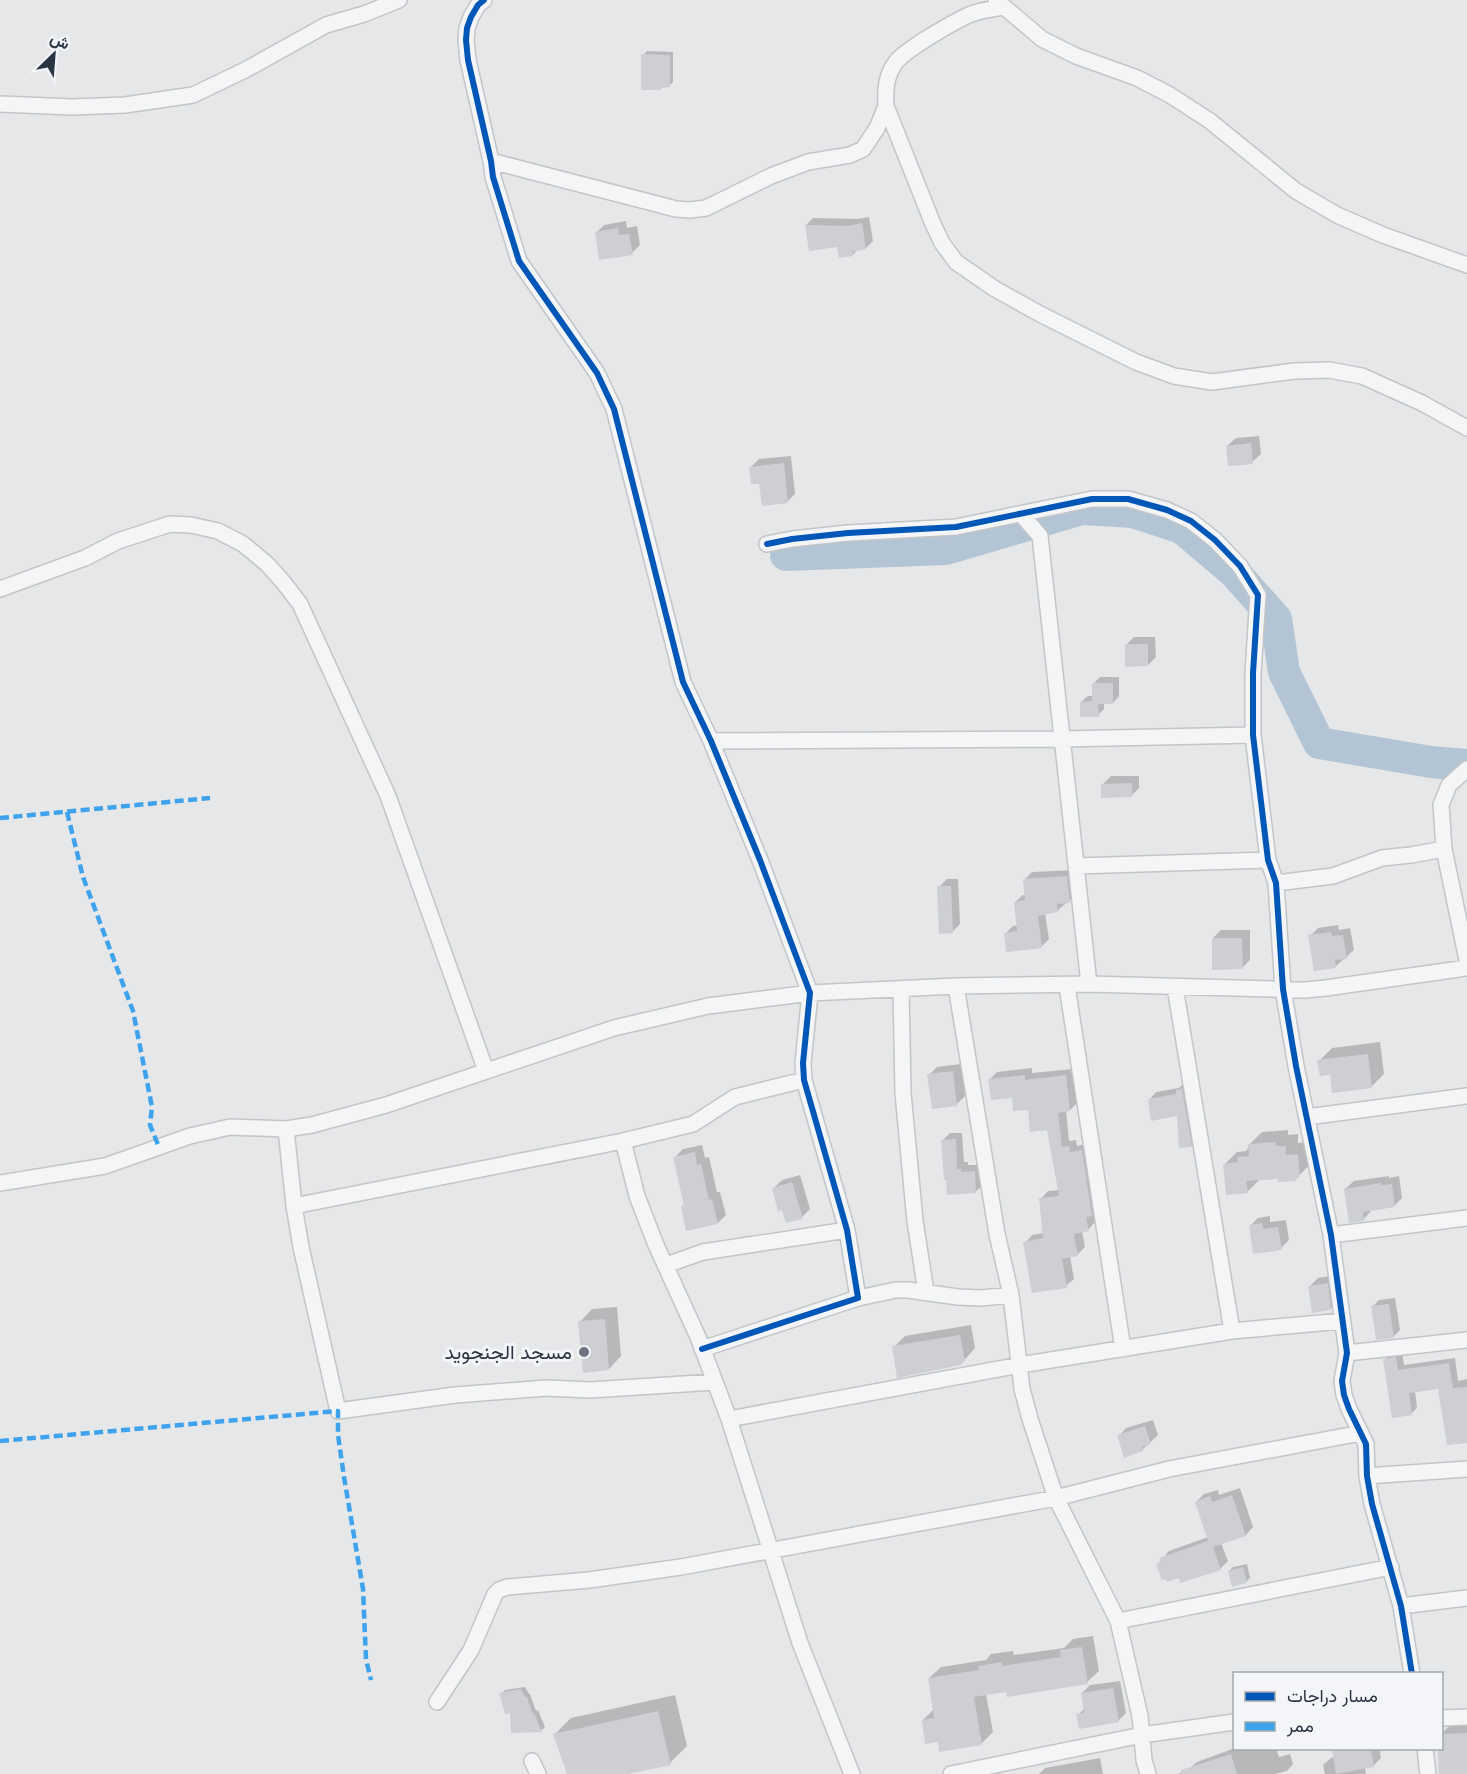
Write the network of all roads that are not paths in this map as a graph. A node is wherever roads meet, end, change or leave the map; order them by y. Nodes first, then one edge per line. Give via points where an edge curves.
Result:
1 (399, 0) edge
2 (484, 0) edge
3 (1000, 3) edge
4 (0, 104) edge
5 (886, 106) junction
6 (491, 161) junction
7 (1467, 265) edge
8 (1467, 428) edge
9 (1021, 514) junction
10 (767, 544) dead end
11 (0, 589) edge
12 (1253, 735) junction
13 (1062, 739) junction
14 (711, 741) junction
15 (1467, 769) edge
16 (1444, 849) junction
17 (1268, 861) junction
18 (1076, 866) junction
19 (1276, 883) junction
20 (1465, 934) edge
21 (1467, 960) edge
22 (1467, 968) edge
23 (1089, 984) junction
24 (956, 986) junction
25 (1067, 986) junction
26 (1175, 987) junction
27 (901, 989) junction
28 (1283, 989) junction
29 (810, 993) junction
30 (486, 1071) junction
31 (804, 1080) junction
32 (1467, 1096) edge
33 (1307, 1117) junction
34 (286, 1129) junction
35 (623, 1141) junction
36 (0, 1183) edge
37 (294, 1206) junction
38 (1467, 1218) edge
39 (847, 1230) junction
40 (1331, 1235) junction
41 (666, 1265) junction
42 (926, 1292) junction
43 (1011, 1295) junction
44 (858, 1298) junction
45 (1342, 1321) junction
46 (1232, 1331) junction
47 (1467, 1340) edge
48 (702, 1349) junction
49 (1123, 1349) junction
50 (1347, 1353) junction
51 (1020, 1365) junction
52 (715, 1382) junction
53 (729, 1419) junction
54 (1361, 1433) junction
55 (1467, 1469) edge
56 (1368, 1476) junction
57 (1056, 1498) junction
58 (771, 1550) junction
59 (1391, 1567) junction
60 (1467, 1598) edge
61 (1401, 1606) junction
62 (1118, 1621) junction
63 (1412, 1672) edge
64 (437, 1702) dead end
65 (1467, 1717) edge
66 (1443, 1718) edge
67 (1233, 1722) edge
68 (1142, 1735) junction
69 (1425, 1750) edge
70 (852, 1774) edge
71 (951, 1774) edge
72 (1148, 1774) edge
73 (1428, 1774) edge

1 - 4 street via 327,25 193,95 72,108
2 - 6 street via 466,28 466,40
3 - 5 street via 973,13 897,60 886,86
3 - 7 street via 1042,39 1137,78 1190,108 1296,191 1337,215
5 - 6 street via 863,148 850,155 808,162 706,208 676,209
5 - 8 street via 933,224 956,262 1040,315 1136,362 1174,376 1212,382 1329,370 1362,376
6 - 14 street via 519,261 597,373 614,409 683,682
9 - 10 street via 956,527 849,533
9 - 12 street via 1092,499 1128,499 1191,521 1215,540 1240,566 1258,595
9 - 13 street via 1040,536
11 - 30 street via 170,524 218,531 243,544 267,564 300,604 388,796
12 - 13 street
12 - 17 street
13 - 14 street
13 - 18 street
14 - 29 street
15 - 16 street via 1444,794
16 - 19 street via 1382,858 1333,876
16 - 20 street
17 - 18 street
17 - 19 street
18 - 23 street
19 - 28 street
20 - 21 street
22 - 28 street via 1326,988
23 - 25 street
23 - 26 street
24 - 25 street
24 - 27 street
24 - 43 street via 997,1234
25 - 49 street
26 - 28 street
26 - 46 street
27 - 29 street
27 - 42 street via 903,1093
28 - 33 street
29 - 30 street via 708,1006 614,1028
29 - 31 street
30 - 34 street via 386,1105
31 - 35 street via 735,1097 693,1124
31 - 39 street
32 - 33 street
33 - 40 street
34 - 36 street via 230,1128 190,1136 105,1166
34 - 37 street
35 - 37 street
35 - 41 street via 635,1190
37 - 52 street via 338,1411 455,1395 546,1388 590,1390
38 - 40 street
39 - 41 street via 703,1252
39 - 44 street
40 - 45 street
41 - 48 street
42 - 43 street via 981,1298
42 - 44 street via 896,1290
43 - 51 street
44 - 48 street
45 - 46 street
45 - 50 street
46 - 49 street
47 - 50 street
48 - 52 street
49 - 51 street
50 - 54 street via 1344,1395
51 - 53 street
51 - 57 street via 1030,1419
52 - 53 street
53 - 58 street
54 - 56 street via 1366,1444
54 - 57 street via 1169,1469
55 - 56 street
56 - 59 street
57 - 58 street
57 - 62 street
58 - 64 street via 681,1567 499,1590 471,1650
58 - 70 street via 800,1643
59 - 61 street
59 - 62 street
60 - 61 street
61 - 63 street
62 - 68 street
65 - 66 street
67 - 68 street
68 - 71 street
68 - 72 street
69 - 73 street

